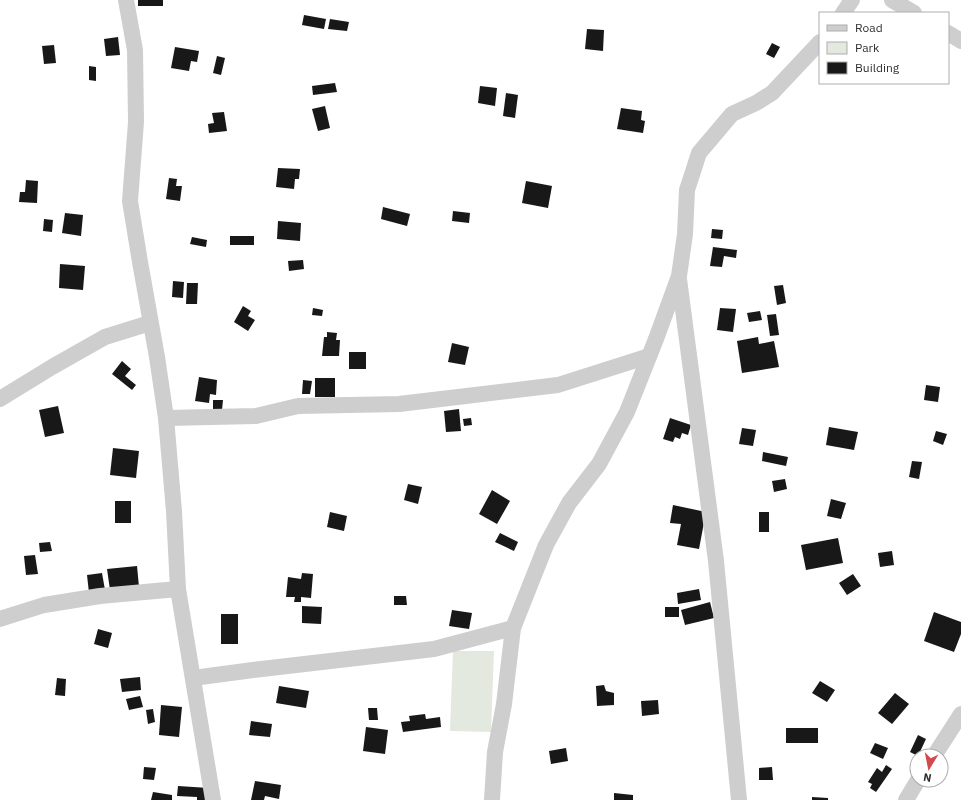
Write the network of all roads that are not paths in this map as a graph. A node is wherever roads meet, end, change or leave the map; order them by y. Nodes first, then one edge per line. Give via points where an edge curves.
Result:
1 (126, 0) edge
2 (852, 0) edge
3 (892, 0) edge
4 (845, 12) edge
5 (912, 12) edge
6 (949, 34) edge
7 (961, 41) edge
8 (819, 43) edge
9 (679, 276) junction
10 (150, 323) junction
11 (649, 356) junction
12 (0, 399) edge
13 (166, 418) junction
14 (178, 589) junction
15 (0, 619) edge
16 (513, 628) junction
17 (193, 678) junction
18 (961, 714) edge
19 (939, 748) edge
20 (913, 788) edge
21 (213, 800) edge
22 (492, 800) edge
23 (739, 800) edge
24 (906, 800) edge

1 - 10 street via 135,50 136,122 130,201
2 - 4 street
3 - 5 street
6 - 7 street
8 - 9 street via 772,93 732,114 698,153 688,190
9 - 11 street
9 - 23 street via 716,561
10 - 12 street via 105,337
10 - 13 street
11 - 13 street via 558,385 400,404 298,406 256,416
11 - 16 street via 627,412 599,464 569,503 546,545
13 - 14 street
14 - 15 street via 100,596 44,605
14 - 17 street
16 - 17 street via 434,649
16 - 22 street via 504,704 495,752
17 - 21 street
18 - 19 street
20 - 24 street

